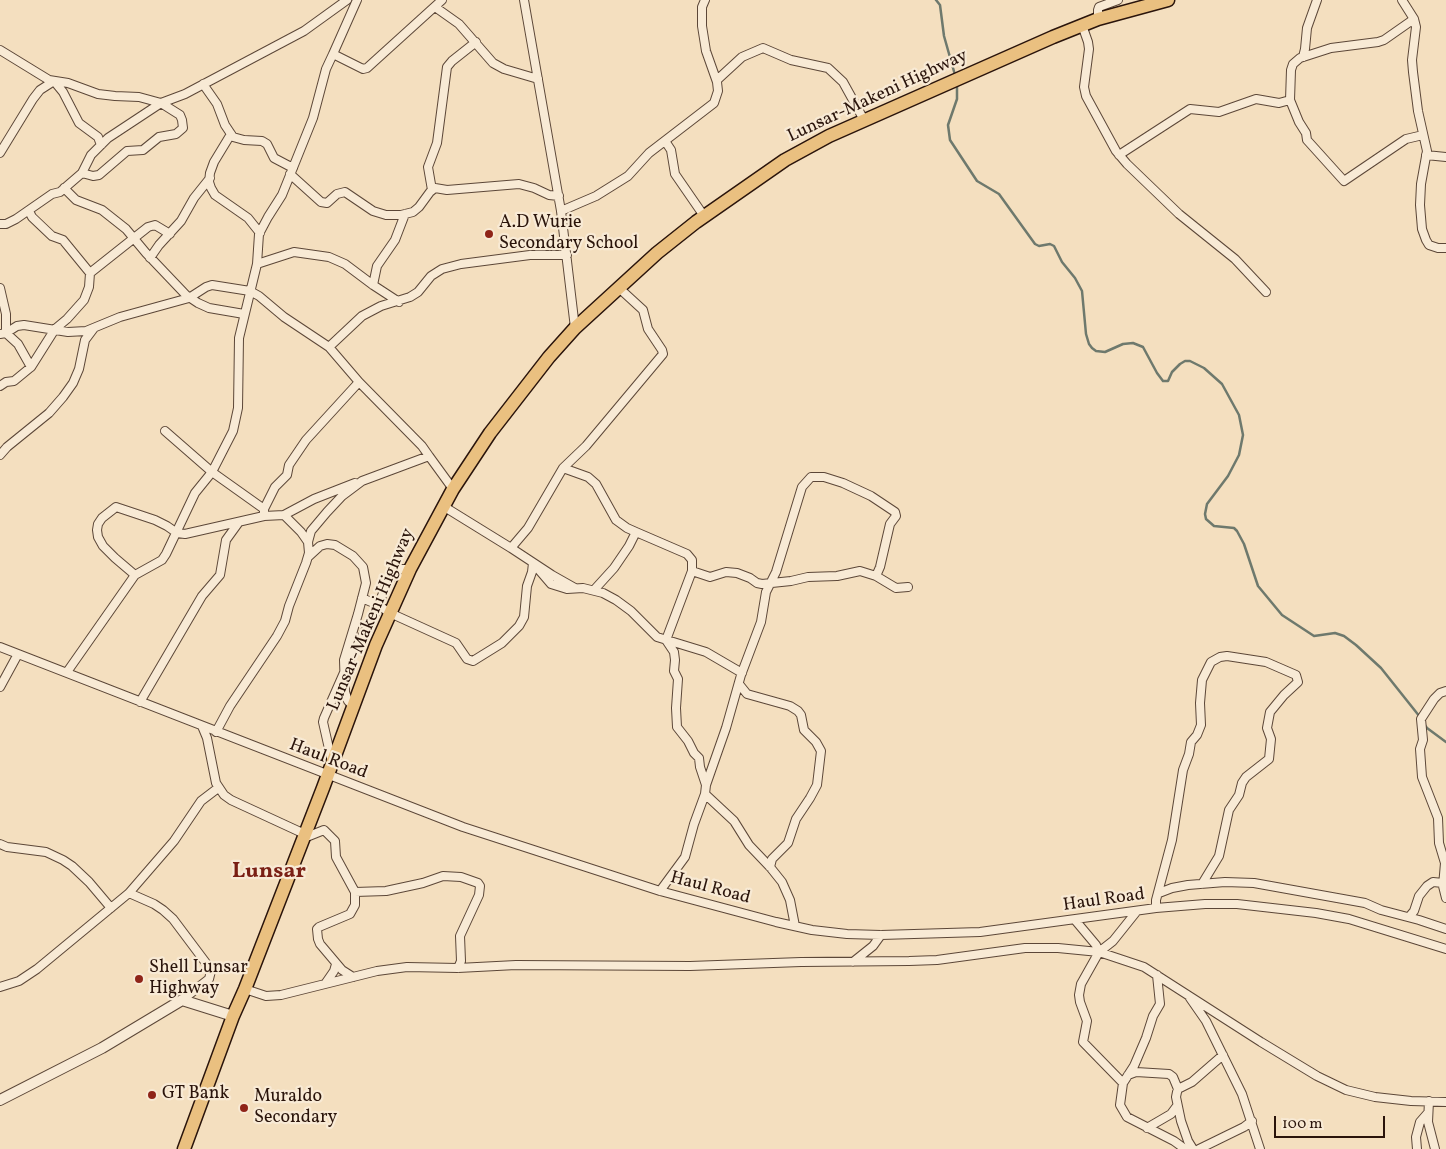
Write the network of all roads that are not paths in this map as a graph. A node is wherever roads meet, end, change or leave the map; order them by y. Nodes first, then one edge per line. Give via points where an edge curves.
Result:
1 (347, 0) edge
2 (357, 0) edge
3 (442, 0) edge
4 (524, 0) edge
5 (705, 0) edge
6 (1118, 0) edge
7 (1317, 0) edge
8 (1402, 0) edge
9 (1160, 1) edge
10 (434, 7) junction
11 (1098, 19) junction
12 (1414, 20) junction
13 (1082, 25) junction
14 (476, 42) junction
15 (0, 50) edge
16 (333, 54) junction
17 (1303, 57) junction
18 (538, 79) junction
19 (717, 80) junction
20 (54, 81) junction
21 (203, 84) junction
22 (1290, 100) junction
23 (161, 103) junction
24 (864, 120) junction
25 (231, 134) junction
26 (1423, 136) junction
27 (665, 141) junction
28 (101, 145) junction
29 (0, 153) edge
30 (1119, 154) junction
31 (1426, 155) junction
32 (1446, 157) edge
33 (292, 171) junction
34 (82, 173) junction
35 (210, 178) junction
36 (64, 188) junction
37 (432, 190) junction
38 (559, 196) junction
39 (29, 211) junction
40 (562, 211) junction
41 (405, 214) junction
42 (704, 216) junction
43 (0, 224) edge
44 (260, 233) junction
45 (170, 234) junction
46 (134, 238) junction
47 (1446, 248) edge
48 (567, 255) junction
49 (150, 258) junction
50 (257, 264) junction
51 (90, 273) junction
52 (373, 285) junction
53 (0, 288) edge
54 (619, 288) junction
55 (250, 291) junction
56 (1266, 292) dead end
57 (190, 298) junction
58 (399, 302) junction
59 (244, 314) junction
60 (94, 328) junction
61 (575, 328) junction
62 (55, 329) junction
63 (3, 334) edge
64 (328, 347) junction
65 (31, 367) junction
66 (358, 382) junction
67 (0, 386) edge
68 (165, 431) dead end
69 (0, 455) edge
70 (429, 456) junction
71 (563, 468) junction
72 (212, 472) junction
73 (362, 481) junction
74 (453, 489) junction
75 (443, 506) junction
76 (264, 513) junction
77 (284, 515) junction
78 (239, 522) junction
79 (636, 532) junction
80 (177, 533) junction
81 (308, 542) junction
82 (511, 548) junction
83 (308, 557) junction
84 (533, 563) junction
85 (410, 569) junction
86 (692, 571) junction
87 (135, 575) junction
88 (876, 576) junction
89 (771, 582) junction
90 (908, 587) dead end
91 (594, 590) junction
92 (362, 598) junction
93 (378, 605) junction
94 (390, 613) junction
95 (666, 640) junction
96 (0, 647) edge
97 (18, 654) junction
98 (67, 672) junction
99 (742, 673) junction
100 (343, 674) junction
101 (739, 684) junction
102 (0, 687) edge
103 (1446, 691) edge
104 (140, 702) junction
105 (353, 706) junction
106 (202, 726) junction
107 (216, 732) junction
108 (332, 762) junction
109 (325, 782) junction
110 (706, 785) junction
111 (218, 788) junction
112 (705, 794) junction
113 (305, 834) junction
114 (0, 844) edge
115 (770, 867) junction
116 (1443, 883) junction
117 (1202, 884) junction
118 (660, 891) junction
119 (355, 892) junction
120 (1159, 893) junction
121 (128, 894) junction
122 (1446, 898) edge
123 (111, 908) junction
124 (1156, 908) junction
125 (1137, 911) junction
126 (1409, 918) junction
127 (1075, 920) junction
128 (795, 926) junction
129 (1446, 929) edge
130 (881, 935) junction
131 (1446, 949) edge
132 (1099, 952) junction
133 (853, 962) junction
134 (336, 964) junction
135 (458, 968) junction
136 (1157, 975) junction
137 (353, 977) junction
138 (325, 984) junction
139 (0, 987) edge
140 (245, 989) junction
141 (1188, 996) junction
142 (182, 1000) junction
143 (233, 1016) junction
144 (1223, 1055) junction
145 (1128, 1075) junction
146 (1124, 1084) junction
147 (1178, 1089) junction
148 (0, 1100) edge
149 (1429, 1101) junction
150 (1446, 1102) edge
151 (1177, 1106) junction
152 (1427, 1114) junction
153 (1252, 1121) junction
154 (1147, 1128) junction
155 (184, 1149) edge
156 (1185, 1149) edge
157 (1193, 1149) edge
158 (1199, 1149) edge
159 (1260, 1149) edge
160 (1417, 1149) edge
161 (1435, 1149) edge

1 - 21 street via 304,31
2 - 16 street
3 - 10 street
4 - 18 street
5 - 19 street via 702,26 706,51
6 - 11 street via 1099,7
7 - 17 street via 1307,28
8 - 12 street
9 - 11 main road, Lunsar-Makeni Highway
10 - 14 street via 459,24
10 - 16 street via 367,68
11 - 13 main road, Lunsar-Makeni Highway
12 - 17 street via 1378,42 1331,48
12 - 26 street via 1416,33 1412,60
13 - 24 main road, Lunsar-Makeni Highway
13 - 30 street via 1089,49 1084,87 1086,96
14 - 18 street via 492,63
14 - 37 street via 447,67 437,143 428,168
15 - 20 street
16 - 33 street
17 - 22 street via 1293,64 1291,70
18 - 38 street
19 - 24 street via 742,57 764,48 791,60 828,68 843,82
19 - 27 street via 714,103
20 - 23 street via 98,94 138,97
20 - 28 street via 79,123 98,137
20 - 29 street via 36,95
21 - 23 street
21 - 25 street
22 - 26 street via 1311,145 1344,181 1406,139
22 - 30 street via 1279,103 1256,99 1219,112 1190,109
23 - 28 street
23 - 34 street via 180,115 183,123 180,131 159,137 143,150 127,151 99,175
24 - 42 main road, Lunsar-Makeni Highway via 785,160
25 - 33 street via 267,144 274,158
25 - 35 street via 214,162
26 - 31 street
27 - 40 street via 622,180
27 - 42 street via 671,150 675,174
28 - 34 street via 91,154
30 - 56 street via 1179,214 1235,259
31 - 32 street
31 - 47 street via 1421,184 1422,228 1429,245
33 - 41 street via 321,202 327,203 345,192 373,211 386,215
33 - 44 street
34 - 36 street
35 - 44 street via 215,195 248,218
35 - 45 street
36 - 39 street
36 - 46 street via 76,200 106,212
37 - 38 street via 519,184
37 - 41 street via 419,207
38 - 40 street
39 - 43 street
39 - 51 street via 52,236 63,240
40 - 48 street
41 - 52 street via 395,240 377,266
42 - 54 main road, Lunsar-Makeni Highway
44 - 50 street
45 - 46 street via 155,225
45 - 49 street
46 - 49 street
46 - 51 street
48 - 58 street via 530,255 450,266 432,276 418,292
48 - 61 street
49 - 57 street
50 - 52 street via 294,252 329,257
50 - 55 street
51 - 62 street via 84,300
52 - 58 street
53 - 63 street via 6,314
54 - 61 main road, Lunsar-Makeni Highway
54 - 71 street via 642,310 648,329 663,354 586,446
55 - 57 street via 212,285
55 - 59 street
55 - 64 street
57 - 59 street via 209,308
57 - 60 street via 120,317
58 - 64 street via 381,306 362,316
59 - 72 street via 239,338 238,408 233,431
60 - 62 street via 68,332
60 - 69 street via 85,340 79,369 63,397
61 - 74 main road, Lunsar-Makeni Highway via 517,396
62 - 63 street via 24,324
62 - 65 street
63 - 65 street via 18,344
64 - 66 street
65 - 67 street via 14,381
66 - 70 street
66 - 76 street via 306,440 289,465 287,475 275,487
68 - 72 street
70 - 73 street
70 - 74 street
71 - 79 street via 588,476 616,520
71 - 82 street via 536,516
72 - 76 street
72 - 80 street via 195,493
73 - 77 street via 314,499
73 - 81 street via 327,512 311,531
74 - 75 main road, Lunsar-Makeni Highway
75 - 82 street
75 - 85 main road, Lunsar-Makeni Highway
76 - 77 street
76 - 78 street
77 - 81 street
78 - 80 street via 192,533
78 - 104 street via 226,540 220,575 202,596
79 - 86 street via 687,554 692,560
79 - 91 street via 614,568
80 - 87 street via 162,560
80 - 87 street via 155,520 116,507 102,518 97,530 103,546
81 - 83 street
82 - 84 street
83 - 92 street via 327,544 336,545 353,556 360,562 364,573 366,583
83 - 107 street via 285,621 234,698
84 - 91 street via 558,588
84 - 94 street via 524,617 519,626 502,643 473,661 467,659 456,643
85 - 93 street via 400,569 395,573
85 - 94 main road, Lunsar-Makeni Highway
86 - 89 street via 710,577 726,572 737,573 757,583
86 - 95 street
87 - 98 street
88 - 89 street via 852,572
88 - 89 street via 895,512 843,483 816,476 802,487
88 - 90 street via 896,588
89 - 99 street via 766,592 762,622
91 - 95 street via 616,600 653,634
92 - 93 street
92 - 100 street via 347,645
93 - 94 street
93 - 100 street
94 - 105 main road, Lunsar-Makeni Highway
95 - 99 street via 706,652
95 - 110 street via 674,652 674,671 678,679 677,728 699,758
96 - 97 street, Haul Road
97 - 98 street, Haul Road
97 - 102 street
98 - 104 street, Haul Road
99 - 101 street
100 - 105 street via 348,701
100 - 108 street via 323,722
101 - 110 street
101 - 115 street via 747,694 798,711 804,730 821,751 817,785 796,819 788,843 772,858
103 - 116 street via 1434,699 1421,719 1423,740 1420,748 1422,777 1438,818 1445,863
104 - 106 street, Haul Road
105 - 108 main road, Lunsar-Makeni Highway
106 - 107 street, Haul Road
106 - 111 street
107 - 109 street, Haul Road
108 - 109 main road, Lunsar-Makeni Highway
109 - 113 main road, Lunsar-Makeni Highway
109 - 118 street, Haul Road
110 - 112 street
111 - 113 street via 231,800
111 - 121 street via 201,801 174,841
112 - 115 street via 734,821 749,845
112 - 118 street via 685,856
113 - 119 street via 311,836 324,830 331,836 336,846 336,857
113 - 140 main road, Lunsar-Makeni Highway
114 - 123 street via 46,852 63,860 89,882
115 - 128 street via 790,900
116 - 122 street
116 - 126 street via 1433,882 1427,886
117 - 120 street
117 - 120 street via 1219,856 1229,810 1239,795 1242,783 1269,759 1270,712 1298,682 1296,675 1266,662 1220,657 1211,662 1202,680 1201,725 1191,742 1183,770 1172,840
117 - 126 street via 1262,884 1365,903
118 - 128 street, Haul Road
119 - 134 street via 355,904 350,914 317,929 320,944
119 - 135 street via 386,891 443,876 461,877 478,883 479,894 460,936
120 - 124 street
121 - 123 street
121 - 142 street via 154,904 173,919 209,967 209,979
123 - 139 street via 37,969 19,981
124 - 125 street, Haul Road
124 - 131 street, Haul Road via 1237,904 1316,913
125 - 127 street, Haul Road
125 - 132 street via 1113,941
126 - 129 street
127 - 130 street, Haul Road via 980,932
127 - 132 street
128 - 130 street, Haul Road
130 - 133 street
132 - 133 street via 1025,948 937,960
132 - 136 street via 1144,967
132 - 146 street via 1081,984 1079,995 1087,1021 1084,1042
133 - 135 street
134 - 137 street
134 - 138 street
135 - 137 street via 406,967
136 - 141 street
136 - 145 street via 1160,1004
137 - 138 street
138 - 140 street via 266,996
140 - 143 main road, Lunsar-Makeni Highway
141 - 144 street via 1206,1021
141 - 149 street via 1309,1071 1346,1090 1375,1097
142 - 143 street
142 - 148 street via 102,1048
143 - 155 main road, Lunsar-Makeni Highway
144 - 147 street via 1192,1082
144 - 153 street
145 - 146 street
145 - 147 street via 1136,1072 1168,1074
146 - 154 street via 1122,1111
147 - 151 street
149 - 150 street
149 - 152 street
151 - 154 street via 1171,1114
151 - 157 street
152 - 160 street via 1420,1122
152 - 161 street
153 - 158 street
153 - 159 street
154 - 156 street

